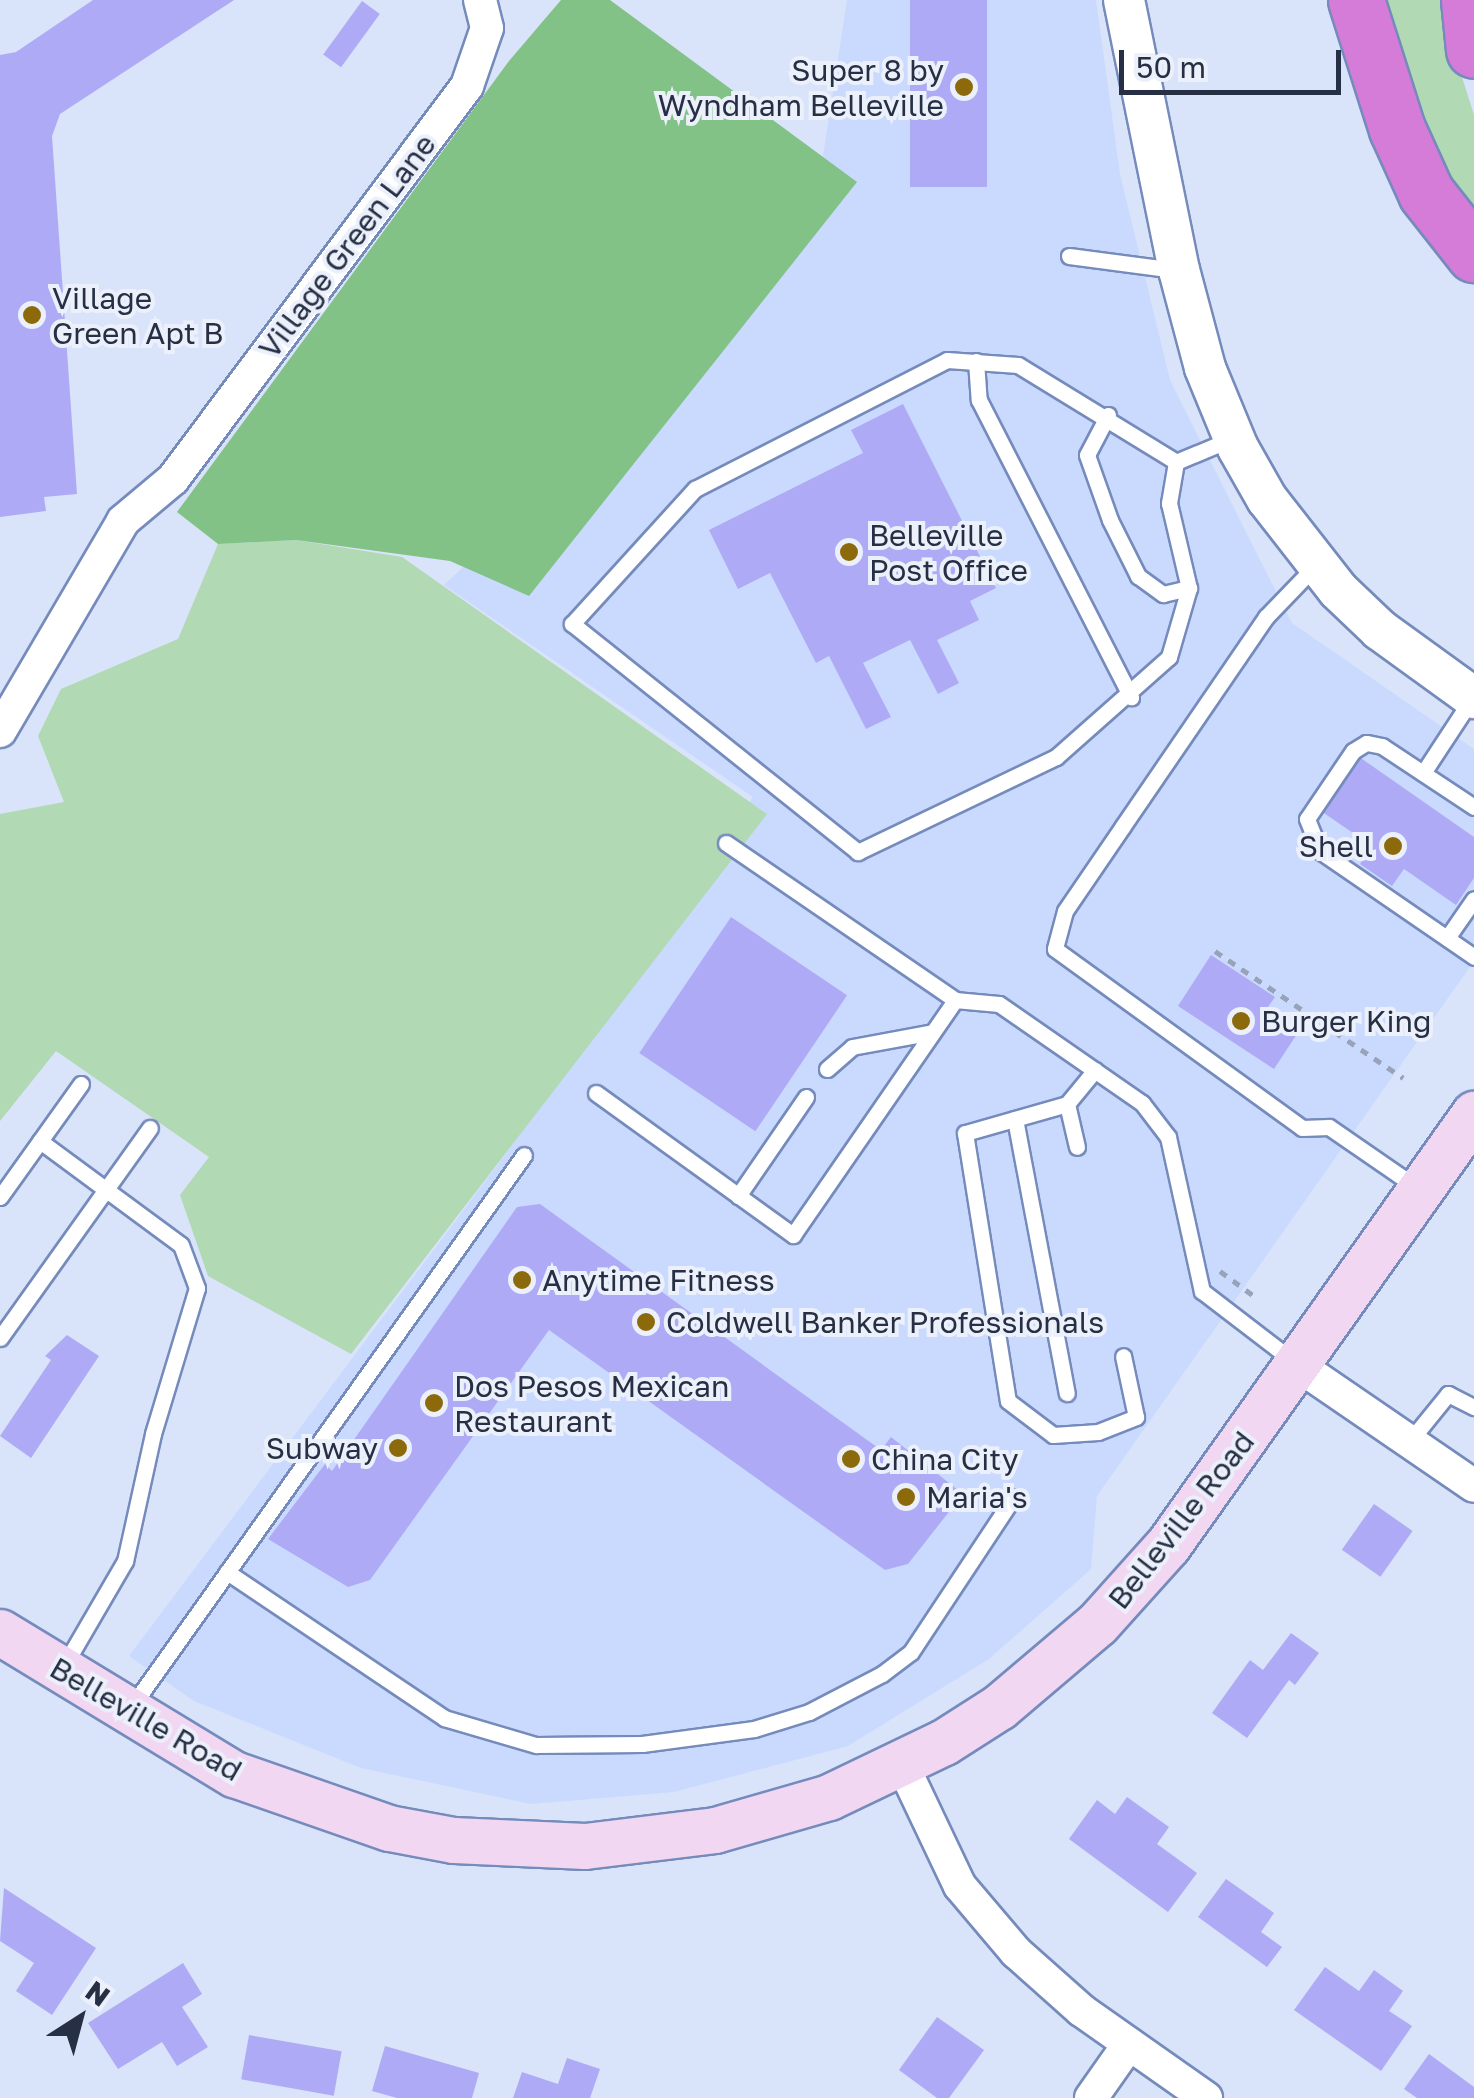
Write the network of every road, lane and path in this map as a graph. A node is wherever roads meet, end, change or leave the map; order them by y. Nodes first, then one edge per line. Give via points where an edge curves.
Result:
1 (480, 0) edge
2 (1124, 0) edge
3 (1356, 0) edge
4 (1469, 0) edge
5 (1474, 50) edge
6 (1474, 254) edge
7 (1069, 256) dead end
8 (1179, 270) junction
9 (976, 360) junction
10 (1108, 416) junction
11 (1234, 438) junction
12 (1176, 462) junction
13 (1316, 565) junction
14 (1189, 588) junction
15 (1131, 697) junction
16 (1474, 698) edge
17 (0, 732) edge
18 (1423, 774) junction
19 (1474, 808) edge
20 (726, 844) dead end
21 (1474, 900) edge
22 (1447, 938) junction
23 (1215, 951) dead end
24 (1474, 957) edge
25 (955, 1000) junction
26 (933, 1032) junction
27 (826, 1069) dead end
28 (1094, 1070) junction
29 (1403, 1078) dead end
30 (81, 1084) dead end
31 (596, 1094) dead end
32 (806, 1098) dead end
33 (1067, 1104) junction
34 (1474, 1114) edge
35 (1015, 1119) junction
36 (150, 1128) dead end
37 (40, 1141) junction
38 (1076, 1146) dead end
39 (524, 1155) dead end
40 (106, 1189) junction
41 (1421, 1190) junction
42 (738, 1196) junction
43 (0, 1197) edge
44 (0, 1338) edge
45 (1123, 1356) dead end
46 (1299, 1366) junction
47 (1066, 1393) dead end
48 (1474, 1406) edge
49 (1409, 1442) junction
50 (1474, 1486) edge
51 (1013, 1498) dead end
52 (227, 1572) junction
53 (0, 1632) edge
54 (62, 1670) junction
55 (128, 1712) junction
56 (901, 1762) junction
57 (1129, 2044) junction
58 (1091, 2098) edge
59 (1206, 2098) edge

1 - 17 street, Village Green Lane via 487,28 467,86 173,478 122,521
2 - 8 street
3 - 6 highway via 1397,130 1426,193
4 - 5 highway
7 - 8 lane
8 - 11 street via 1205,368
9 - 10 lane via 1018,365
9 - 15 lane via 979,400
9 - 15 lane via 947,360 912,373 695,489 572,624 858,852 1056,757
10 - 12 lane
10 - 14 lane via 1087,455 1110,520 1138,576 1163,594
11 - 12 lane
11 - 13 street
12 - 14 lane via 1169,503
13 - 16 street via 1380,630
13 - 41 lane via 1266,617 1123,826 1065,912 1055,949 1302,1128 1330,1128
14 - 15 lane via 1169,657
16 - 18 lane
18 - 19 lane
18 - 22 lane via 1382,746 1366,744 1353,751 1316,805 1308,832 1320,851
20 - 25 lane
21 - 22 lane
22 - 24 lane
23 - 29 path
25 - 26 lane
25 - 28 lane via 999,1004
26 - 27 lane via 852,1047
26 - 42 lane via 793,1235
28 - 33 lane
28 - 46 lane via 1142,1104 1168,1136 1202,1291
30 - 37 lane
31 - 42 lane
32 - 42 lane
33 - 35 lane
33 - 38 lane
34 - 41 main road, Belleville Road
35 - 45 lane via 965,1133 1008,1401 1053,1435 1098,1432 1136,1418
35 - 47 lane
36 - 40 lane
37 - 40 lane
37 - 43 lane
39 - 52 lane
40 - 44 lane
40 - 54 lane via 180,1245 197,1288 153,1434 126,1561
41 - 46 main road, Belleville Road
46 - 49 street
46 - 56 main road, Belleville Road via 1168,1545 1097,1624 999,1707
48 - 49 lane via 1448,1394
49 - 50 street
51 - 52 lane via 911,1652 882,1674 810,1712 754,1729 642,1744 536,1745 444,1718
52 - 55 lane
53 - 54 main road, Belleville Road
54 - 55 main road, Belleville Road
55 - 56 main road, Belleville Road via 234,1774 326,1810 405,1830 519,1846 650,1841 715,1830 829,1796
56 - 57 street via 942,1853 987,1920 1048,1982
57 - 58 street
57 - 59 street

